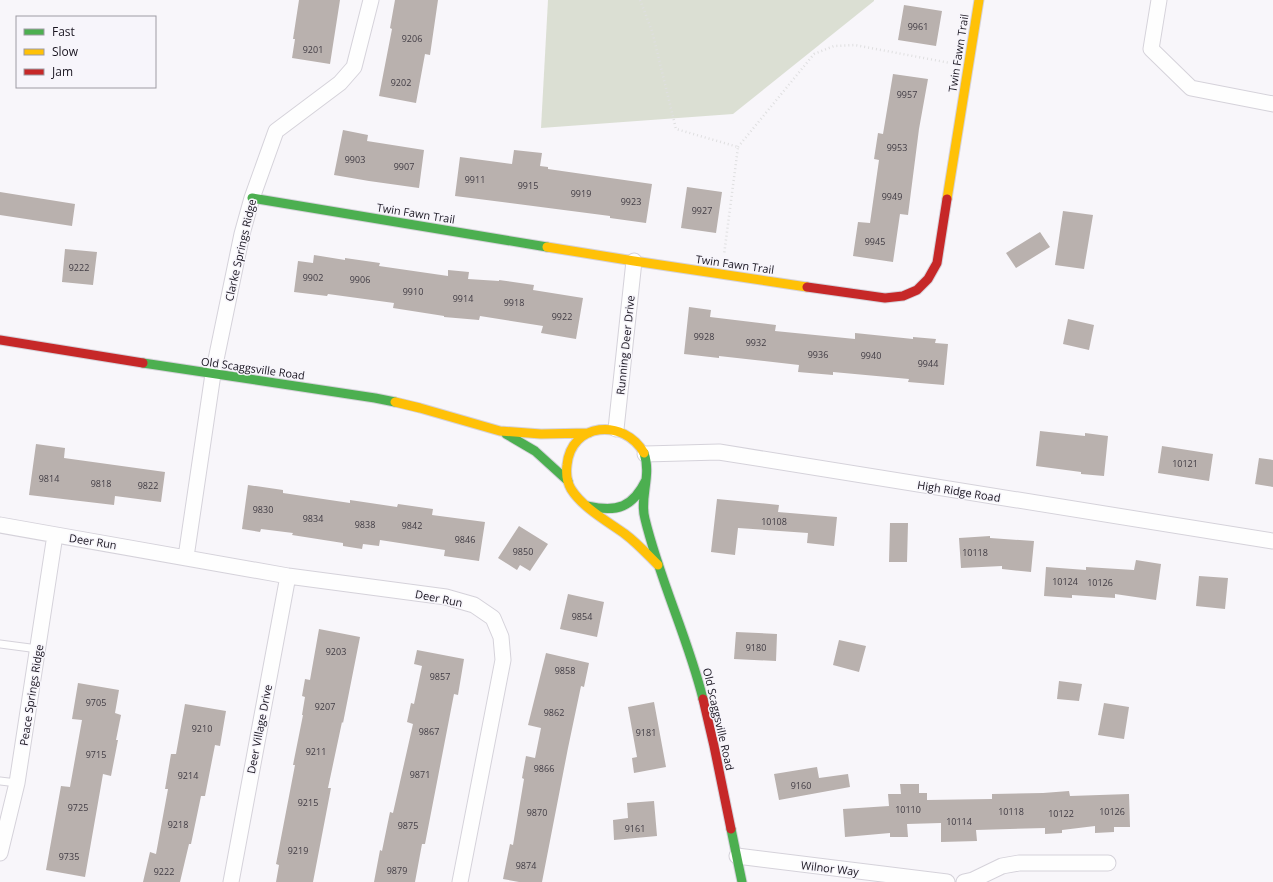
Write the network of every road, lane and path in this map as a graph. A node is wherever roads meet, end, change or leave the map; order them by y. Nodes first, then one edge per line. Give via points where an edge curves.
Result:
1 (372, 0) edge
2 (640, 0) edge
3 (979, 0) edge
4 (1158, 0) edge
5 (968, 66) junction
6 (1273, 104) edge
7 (738, 147) junction
8 (252, 198) junction
9 (634, 261) junction
10 (722, 274) junction
11 (0, 340) edge
12 (213, 374) junction
13 (616, 429) junction
14 (500, 431) junction
15 (589, 433) junction
16 (645, 454) junction
17 (646, 480) junction
18 (568, 481) junction
19 (588, 506) junction
20 (0, 525) edge
21 (55, 535) junction
22 (1273, 542) edge
23 (186, 557) junction
24 (658, 565) junction
25 (288, 576) junction
26 (0, 644) edge
27 (38, 650) junction
28 (0, 781) edge
29 (16, 783) junction
30 (0, 853) edge
31 (737, 856) junction
32 (1108, 863) dead end
33 (231, 882) edge
34 (460, 882) edge
35 (742, 882) edge
36 (947, 882) edge
37 (964, 882) edge

1 - 8 street, Clarke Springs Ridge via 354,67 340,83 276,131
2 - 7 path via 652,31 676,129
3 - 5 street, Twin Fawn Trail
4 - 6 street via 1151,49 1192,88
5 - 7 path via 855,45 834,46 814,54
5 - 10 street, Twin Fawn Trail via 937,263 932,276 923,286 899,298 885,298
7 - 10 path
8 - 9 street, Twin Fawn Trail
8 - 12 street, Clarke Springs Ridge
9 - 10 street, Twin Fawn Trail
9 - 13 street, Running Deer Drive
11 - 12 street, Old Scaggsville Road
12 - 14 street, Old Scaggsville Road via 375,398
12 - 23 street
13 - 15 street via 601,429
13 - 16 street via 631,436
14 - 15 street, Old Scaggsville Road via 541,434
14 - 18 street, Old Scaggsville Road via 535,451
15 - 18 street via 573,446 567,461
16 - 17 street via 648,466
16 - 22 street, High Ridge Road via 719,452
17 - 19 street via 637,497 624,506 602,510
17 - 24 street, Old Scaggsville Road via 644,516
18 - 19 street via 577,497
19 - 24 street, Old Scaggsville Road via 633,540
20 - 21 street, Deer Run
21 - 23 street, Deer Run
21 - 27 street, Peace Springs Ridge
23 - 25 street, Deer Run
24 - 31 street, Old Scaggsville Road via 683,631 707,713
25 - 33 street, Deer Village Drive
25 - 34 street, Deer Run via 446,597 474,605 493,618 501,637 504,660
26 - 27 lane
27 - 29 street, Peace Springs Ridge
28 - 29 lane
29 - 30 street, Peace Springs Ridge
31 - 35 street, Old Scaggsville Road
31 - 36 street, Wilnor Way
32 - 37 street via 1019,863 1002,866

